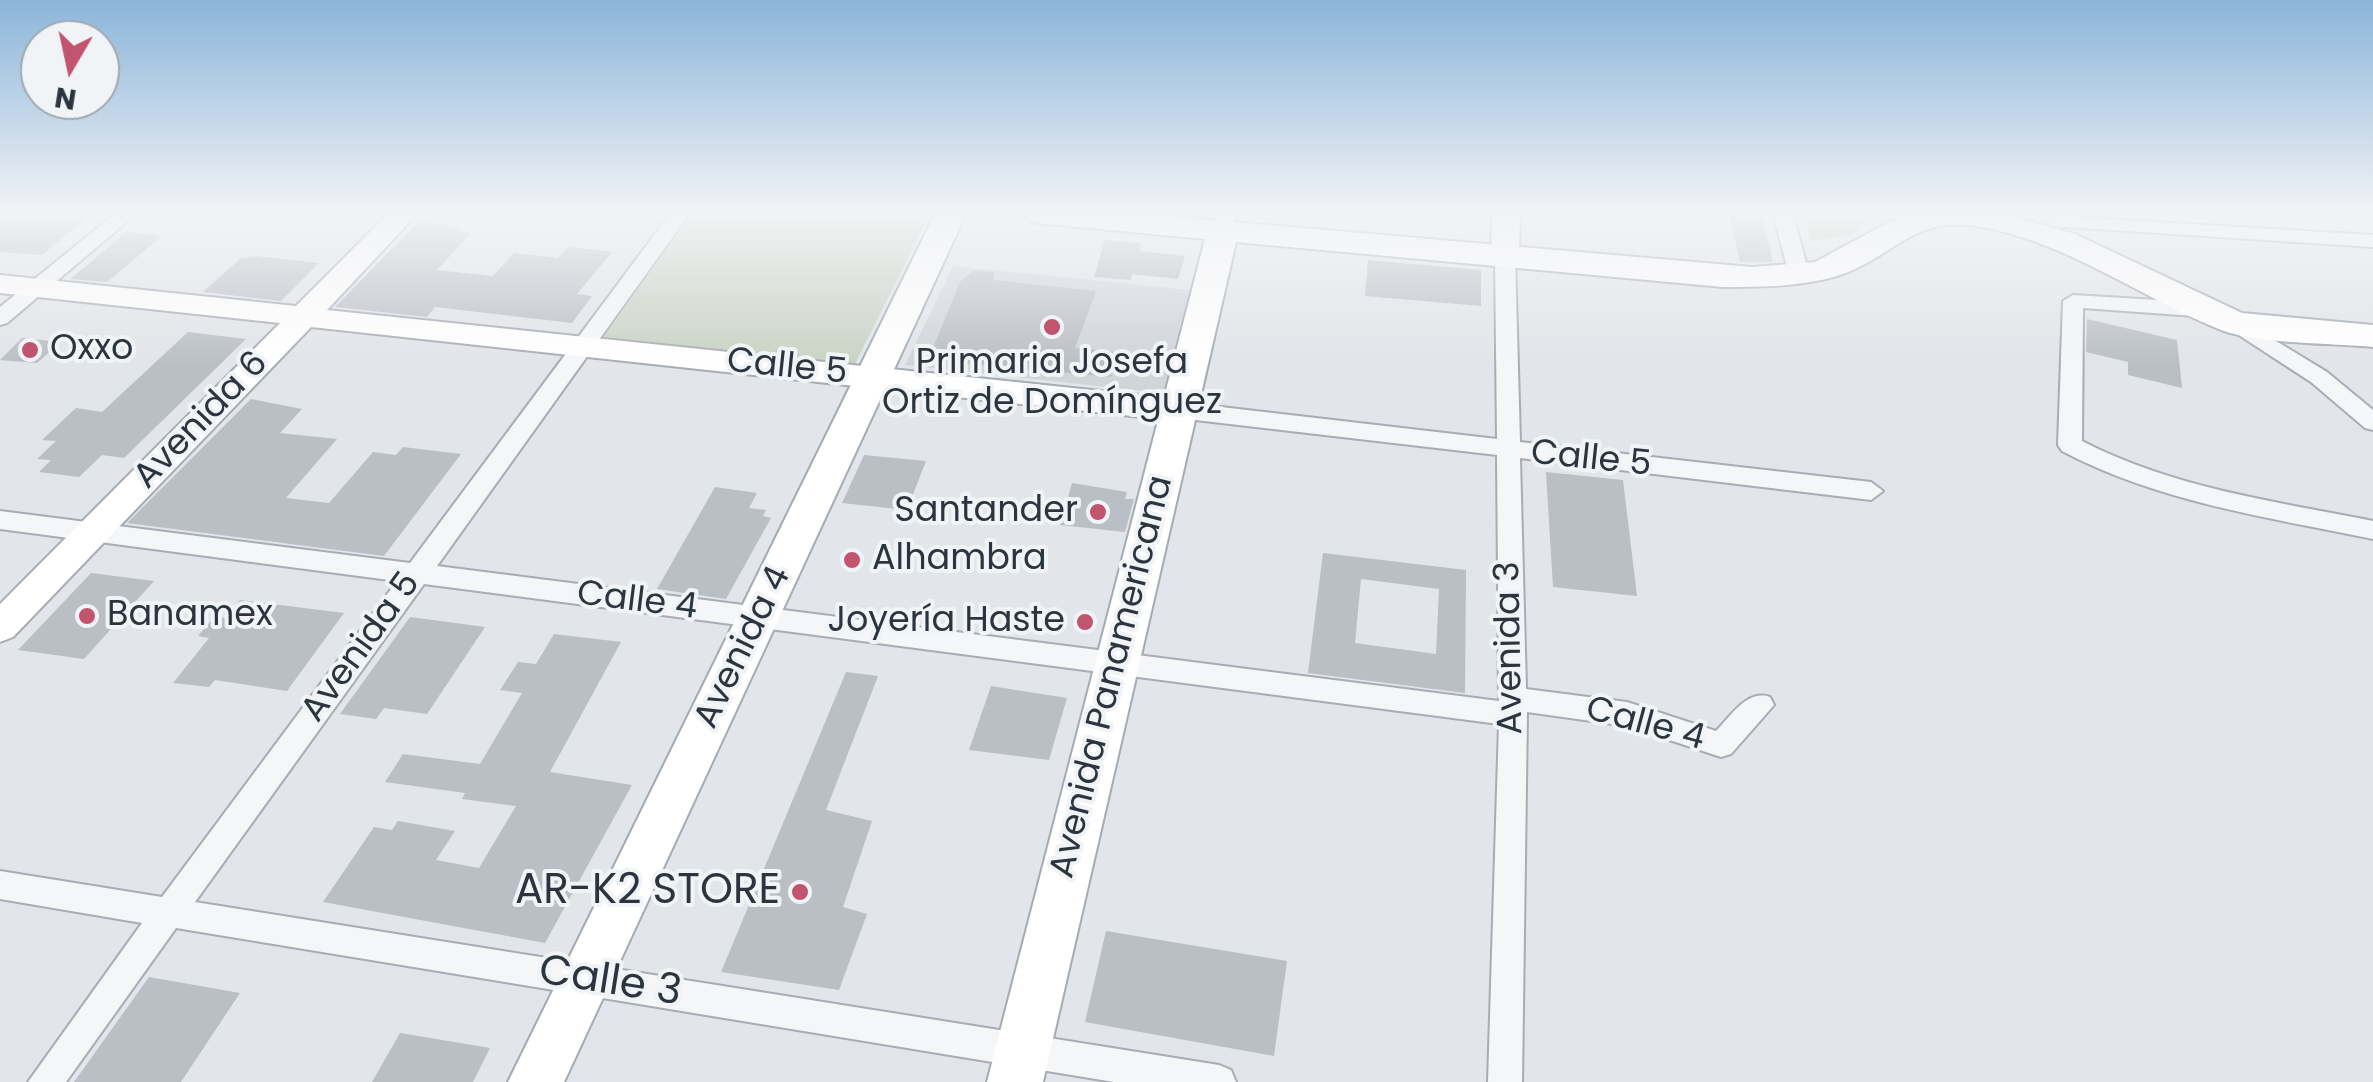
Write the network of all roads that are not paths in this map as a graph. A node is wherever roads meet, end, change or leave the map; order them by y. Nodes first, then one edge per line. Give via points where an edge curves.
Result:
1 (67, 264) edge
2 (354, 264) edge
3 (643, 264) edge
4 (927, 264) edge
5 (1215, 264) edge
6 (1506, 264) edge
7 (1594, 264) edge
8 (1796, 264) edge
9 (1837, 264) edge
10 (2127, 264) edge
11 (1799, 274) junction
12 (0, 284) edge
13 (38, 288) junction
14 (304, 316) junction
15 (2222, 317) junction
16 (0, 318) edge
17 (2373, 336) edge
18 (582, 346) junction
19 (874, 377) junction
20 (1178, 410) junction
21 (2373, 422) edge
22 (1508, 451) junction
23 (1871, 491) dead end
24 (0, 520) edge
25 (2373, 530) edge
26 (93, 532) junction
27 (416, 574) junction
28 (759, 618) junction
29 (0, 627) edge
30 (1116, 663) junction
31 (1760, 704) dead end
32 (1512, 706) junction
33 (0, 885) edge
34 (169, 912) junction
35 (586, 980) junction
36 (1019, 1066) edge
37 (46, 1082) edge
38 (536, 1082) edge
39 (1220, 1082) edge
40 (1506, 1082) edge

1 - 13 street
2 - 14 street, Avenida 6
3 - 18 street, Avenida 5
4 - 19 main road, Avenida 4
5 - 20 main road, Avenida Panamericana
6 - 22 street, Avenida 3
7 - 11 main road via 1723,277
8 - 11 street
9 - 11 main road
10 - 15 main road
12 - 13 street, Calle 5
13 - 14 street, Calle 5
13 - 16 street
14 - 18 street, Calle 5
14 - 26 street, Avenida 6
15 - 17 main road
15 - 21 street
15 - 25 street via 2073,301 2070,444 2104,465 2178,488
18 - 19 street, Calle 5
18 - 27 street, Avenida 5
19 - 20 street, Calle 5
19 - 28 main road, Avenida 4
20 - 22 street, Calle 5
20 - 30 main road, Avenida Panamericana
22 - 23 street, Calle 5
22 - 32 street, Avenida 3
24 - 26 street, Calle 4
26 - 27 street, Calle 4
26 - 29 street, Avenida 6
27 - 28 street, Calle 4
27 - 34 street, Avenida 5
28 - 30 street, Calle 4
28 - 35 main road, Avenida 4
30 - 32 street, Calle 4
30 - 36 main road, Avenida Panamericana
31 - 32 street, Calle 4 via 1721,746 1628,714
32 - 40 street, Avenida 3
33 - 34 street, Calle 3
34 - 35 street, Calle 3
34 - 37 street, Avenida 5
35 - 36 street, Calle 3
35 - 38 main road, Avenida 4
36 - 39 street, Calle 3

